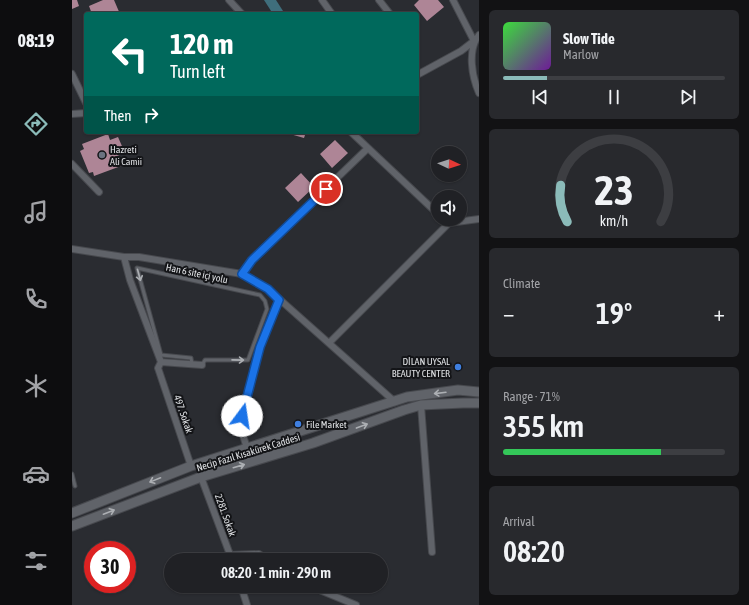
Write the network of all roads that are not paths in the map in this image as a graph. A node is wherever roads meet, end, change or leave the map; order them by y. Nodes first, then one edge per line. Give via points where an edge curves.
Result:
1 (229, 0) edge
2 (322, 0) edge
3 (379, 0) edge
4 (453, 0) edge
5 (240, 12) edge
6 (331, 12) edge
7 (388, 12) edge
8 (479, 35) edge
9 (474, 41) junction
10 (72, 74) edge
11 (419, 75) edge
12 (479, 94) edge
13 (84, 100) edge
14 (84, 113) edge
15 (72, 114) edge
16 (353, 134) edge
17 (368, 148) junction
18 (72, 164) edge
19 (99, 192) dead end
20 (431, 207) edge
21 (479, 219) edge
22 (467, 220) edge
23 (441, 226) edge
24 (72, 249) edge
25 (124, 257) junction
26 (242, 274) junction
27 (279, 300) junction
28 (329, 343) junction
29 (192, 364) junction
30 (159, 365) junction
31 (202, 365) joint
32 (479, 392) edge
33 (395, 402) junction
34 (479, 403) edge
35 (421, 405) junction
36 (404, 410) junction
37 (247, 448) junction
38 (191, 466) junction
39 (72, 474) edge
40 (201, 477) junction
41 (75, 486) dead end
42 (72, 513) edge
43 (72, 526) edge
44 (432, 552) dead end
45 (230, 553) edge
46 (243, 593) edge
47 (327, 593) edge
48 (247, 605) edge
49 (356, 605) edge

1 - 5 street
2 - 6 street
3 - 7 street
4 - 9 street
8 - 9 street
9 - 11 street
9 - 12 street via 472,57 475,85
10 - 13 street
14 - 15 street
16 - 17 street
17 - 20 street
17 - 26 street via 252,260
18 - 19 street
21 - 22 street
23 - 28 street
24 - 25 street
25 - 26 street via 139,257
25 - 30 street, 497. Sokak
26 - 27 street via 268,289
27 - 28 street
27 - 37 street via 260,347 240,426
28 - 33 street
29 - 30 street
29 - 31 street
31 -> 29 lane, Han 6 site içi yolu via 205,360 248,360 267,309 265,301 260,295 137,268 161,355 191,358
30 - 38 street, 497. Sokak
32 -> 33 main road, Necip Fazıl Kısakürek Caddesi via 458,390 424,394
33 - 36 main road
33 - 37 main road, Necip Fazıl Kısakürek Caddesi
34 - 35 main road, Necip Fazıl Kısakürek Caddesi
35 - 36 main road, Necip Fazıl Kısakürek Caddesi
35 - 44 street
40 -> 36 main road, Necip Fazıl Kısakürek Caddesi via 313,444
37 - 38 main road, Necip Fazıl Kısakürek Caddesi
38 - 40 main road
38 -> 42 main road, Necip Fazıl Kısakürek Caddesi
39 - 41 lane
43 -> 40 main road, Necip Fazıl Kısakürek Caddesi
40 - 45 street, 2281. Sokak
46 - 48 street
47 - 49 street

